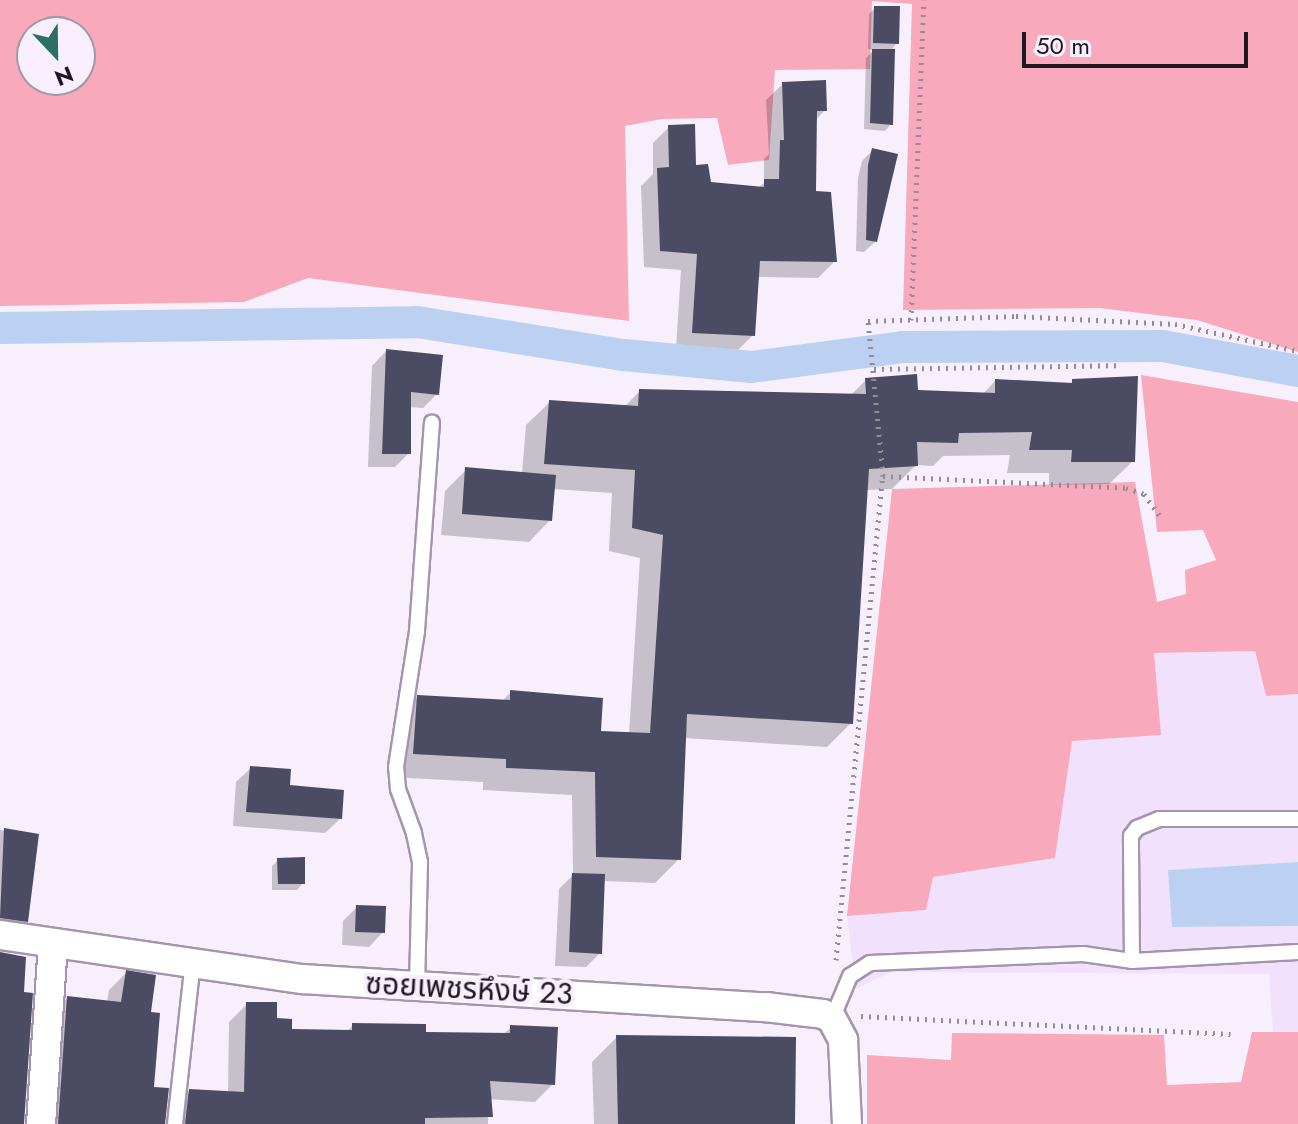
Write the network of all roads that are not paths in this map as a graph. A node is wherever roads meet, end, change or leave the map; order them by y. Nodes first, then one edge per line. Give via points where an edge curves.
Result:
1 (432, 423) dead end
2 (1298, 819) edge
3 (0, 935) edge
4 (53, 943) junction
5 (1298, 952) edge
6 (1132, 961) junction
7 (193, 962) junction
8 (417, 986) junction
9 (834, 1022) junction
10 (41, 1124) edge
11 (175, 1124) edge
12 (847, 1124) edge

1 - 8 lane via 417,631 396,767 420,862
2 - 6 lane via 1159,819 1137,828 1131,836
3 - 4 street, ซอยเพชรหึงษ์ 23
4 - 7 street, ซอยเพชรหึงษ์ 23
4 - 10 street
5 - 6 lane
6 - 9 lane via 1083,954 870,963 850,976
7 - 8 street, ซอยเพชรหึงษ์ 23 via 302,979
7 - 11 lane
8 - 9 street, ซอยเพชรหึงษ์ 23 via 807,1010
9 - 12 street via 846,1060

